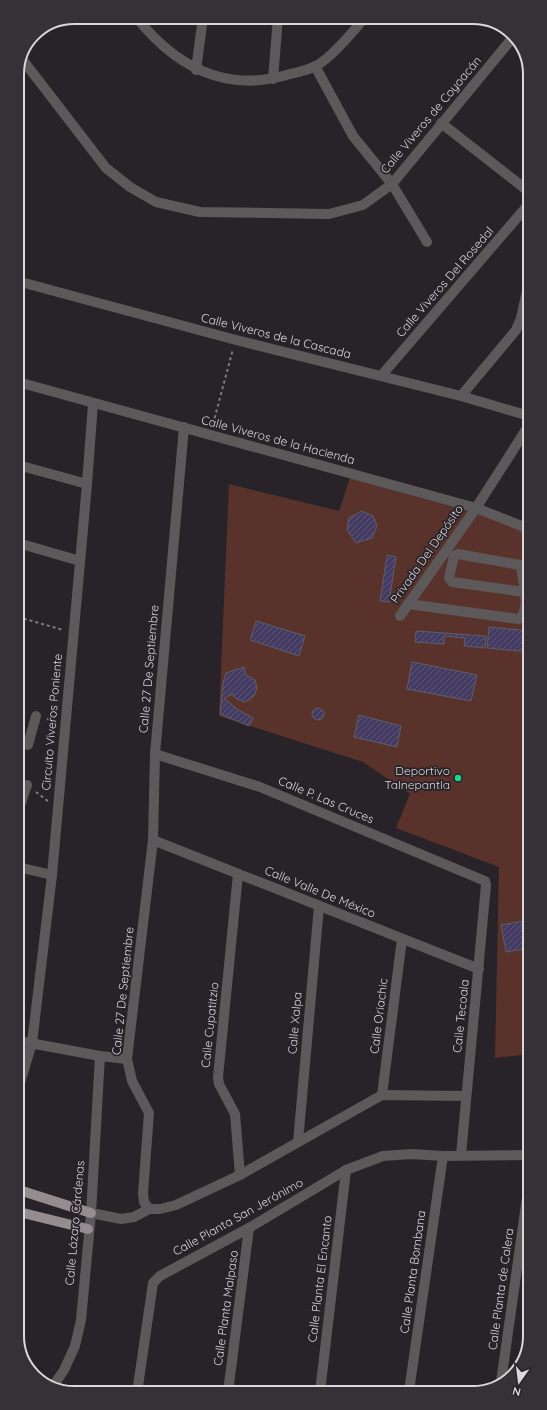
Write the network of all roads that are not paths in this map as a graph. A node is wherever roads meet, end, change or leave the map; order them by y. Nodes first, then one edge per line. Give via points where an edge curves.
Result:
1 (143, 24) edge
2 (202, 24) edge
3 (278, 24) edge
4 (359, 24) edge
5 (510, 41) edge
6 (25, 64) edge
7 (315, 66) junction
8 (196, 70) junction
9 (274, 79) junction
10 (441, 123) junction
11 (392, 184) junction
12 (523, 187) edge
13 (523, 211) edge
14 (427, 242) dead end
15 (24, 283) edge
16 (523, 309) edge
17 (381, 376) junction
18 (24, 384) edge
19 (461, 396) junction
20 (93, 404) junction
21 (523, 414) edge
22 (184, 427) junction
23 (523, 434) edge
24 (24, 467) edge
25 (87, 484) junction
26 (476, 508) junction
27 (523, 527) edge
28 (24, 545) edge
29 (80, 561) junction
30 (523, 585) edge
31 (523, 592) edge
32 (408, 604) junction
33 (523, 615) edge
34 (400, 616) dead end
35 (36, 716) dead end
36 (28, 745) dead end
37 (155, 754) junction
38 (27, 785) road end
39 (24, 794) edge
40 (153, 840) junction
41 (24, 868) edge
42 (238, 874) junction
43 (52, 875) junction
44 (484, 879) joint
45 (318, 906) junction
46 (402, 939) junction
47 (478, 969) junction
48 (24, 1042) edge
49 (32, 1043) junction
50 (100, 1056) junction
51 (127, 1059) junction
52 (24, 1069) edge
53 (382, 1096) junction
54 (466, 1096) junction
55 (298, 1142) junction
56 (461, 1155) junction
57 (523, 1155) edge
58 (443, 1156) junction
59 (346, 1170) junction
60 (240, 1175) junction
61 (24, 1192) edge
62 (149, 1209) junction
63 (24, 1213) edge
64 (90, 1213) junction
65 (523, 1226) edge
66 (249, 1228) junction
67 (88, 1229) junction
68 (504, 1362) edge
69 (56, 1382) edge
70 (138, 1386) edge
71 (229, 1386) edge
72 (321, 1386) edge
73 (410, 1386) edge

1 - 8 street via 173,55
2 - 8 street
3 - 9 street
4 - 7 street
5 - 10 street, Calle Viveros de Coyoacán
6 - 11 street, Calle Viveros de Coyoacán via 106,168 130,188 156,202 200,212 329,214 363,205
7 - 9 street
7 - 11 street via 353,136
8 - 9 street via 235,81
10 - 11 street, Calle Viveros de Coyoacán
10 - 12 street
11 - 14 street
13 - 17 street, Calle Viveros Del Rosedal
15 - 17 street, Calle Viveros de la Cascada
16 - 19 street via 516,330
17 - 19 street, Calle Viveros de la Cascada
18 - 20 street, Calle Viveros de la Hacienda
19 - 21 street, Calle Viveros de la Cascada
20 - 22 street, Calle Viveros de la Hacienda
20 - 25 street, Circuito Viveros Poniente
22 - 26 street, Calle Viveros de la Hacienda
22 - 37 street, Calle 27 De Septiembre
23 - 26 street, Privada Del Depósito
24 - 25 street
25 - 29 street, Circuito Viveros Poniente
26 - 27 street, Calle Viveros de la Hacienda
26 - 32 street, Privada Del Depósito
28 - 29 street
29 - 43 street, Circuito Viveros Poniente
30 - 31 street via 520,565 458,554 454,556 449,578 452,582
32 - 33 street via 518,618
32 - 34 street, Privada Del Depósito
35 - 36 street
37 - 40 street, Calle 27 De Septiembre
37 - 44 street, Calle P. Las Cruces via 260,787
38 - 39 street
40 - 42 street, Calle Valle De México
40 - 51 street, Calle 27 De Septiembre
41 - 43 street
42 - 45 street, Calle Valle De México
42 - 60 street, Calle Cupatitzio via 218,1077 219,1084 235,1114
43 - 49 street, Circuito Viveros Poniente
44 - 47 street, Calle Tecoala via 486,885
45 - 46 street, Calle Valle De México
45 - 55 street, Calle Xalpa
46 - 47 street, Calle Valle De México
46 - 53 street, Calle Oriachic
47 - 54 street, Calle Tecoala
48 - 49 street
49 - 50 street
49 - 52 street, Circuito Viveros Poniente
50 - 51 street
50 - 64 street, Calle Lázaro Cárdenas
51 - 62 street, Calle 27 De Septiembre via 132,1081 149,1113 143,1193 144,1202
53 - 54 street
53 - 55 street
54 - 56 street, Calle Tecoala
55 - 60 street
56 - 57 street, Calle Planta San Jerónimo
56 - 58 street, Calle Planta San Jerónimo
58 - 59 street, Calle Planta San Jerónimo via 383,1156
58 - 73 street, Calle Planta Bombana
59 - 66 street, Calle Planta San Jerónimo
59 - 72 street, Calle Planta El Encanto
60 - 62 street via 176,1205
61 - 64 main road
62 - 64 street via 134,1217 121,1219
63 - 67 main road
64 - 67 street, Calle Lázaro Cárdenas
65 - 68 street, Calle Planta de Calera
66 - 70 street, Calle Planta San Jerónimo via 160,1276 154,1283
66 - 71 street, Calle Planta Malpaso
67 - 69 street, Calle Lázaro Cárdenas via 81,1320 75,1346

